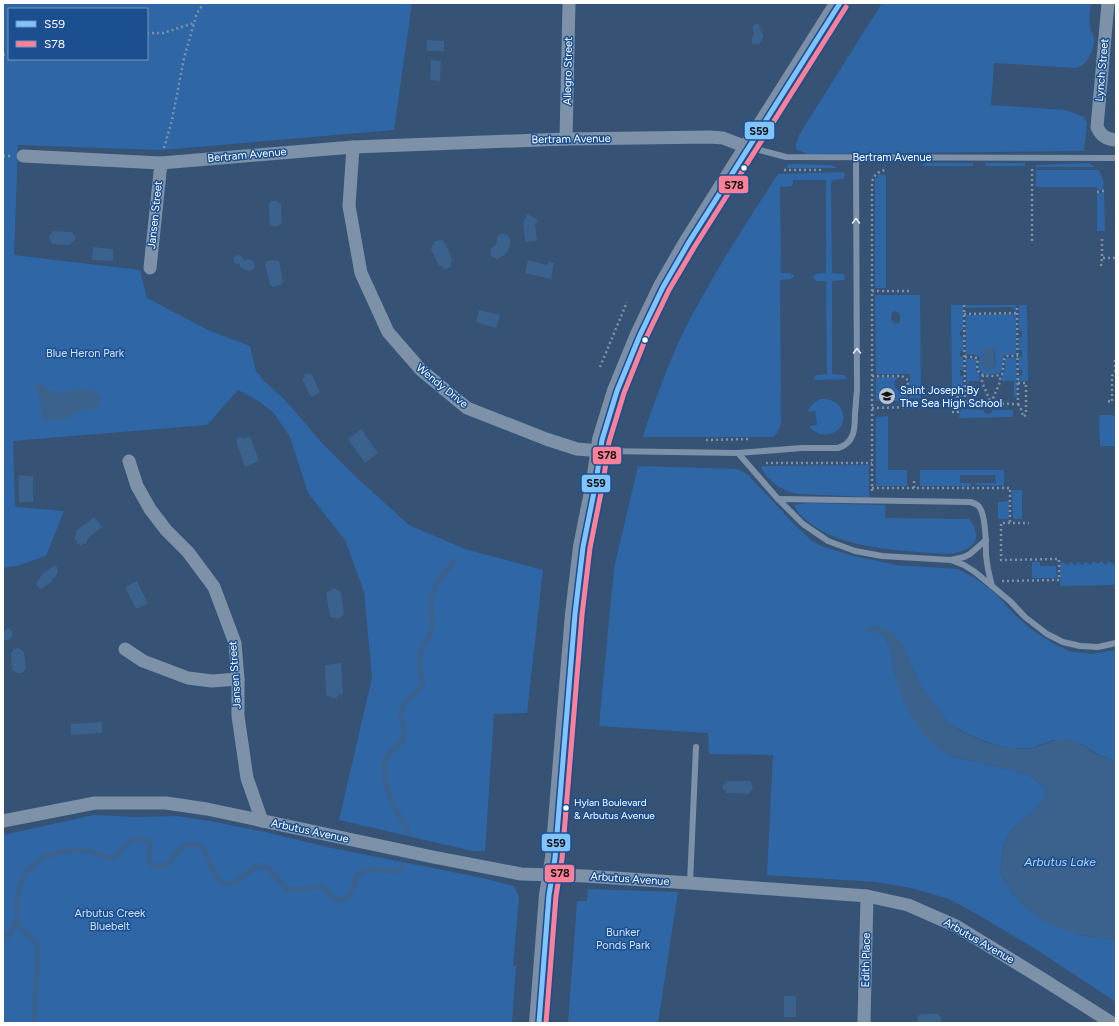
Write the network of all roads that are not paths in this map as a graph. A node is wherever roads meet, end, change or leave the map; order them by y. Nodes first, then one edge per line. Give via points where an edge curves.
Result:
1 (569, 3) edge
2 (840, 3) edge
3 (1108, 3) edge
4 (566, 139) junction
5 (1116, 140) edge
6 (353, 147) junction
7 (749, 148) junction
8 (23, 156) dead end
9 (856, 157) junction
10 (1116, 158) edge
11 (161, 163) junction
12 (150, 268) dead end
13 (600, 451) junction
14 (738, 453) junction
15 (129, 461) dead end
16 (778, 499) junction
17 (986, 540) junction
18 (951, 560) junction
19 (992, 586) junction
20 (1116, 643) edge
21 (126, 649) dead end
22 (238, 679) junction
23 (696, 747) dead end
24 (3, 821) edge
25 (262, 821) junction
26 (552, 875) junction
27 (690, 883) junction
28 (867, 896) junction
29 (539, 1023) edge
30 (864, 1023) edge
31 (1112, 1023) edge

1 - 4 street, Allegro Street
2 - 7 main road
3 - 5 street, Lynch Street via 1097,127 1102,136
4 - 6 street, Bertram Avenue
4 - 7 street, Bertram Avenue via 716,137
6 - 11 street, Bertram Avenue
6 - 13 street, Wendy Drive via 349,206 361,273 388,332 421,370 467,408 552,441 577,449
7 - 9 lane, Bertram Avenue via 786,157
7 - 13 main road via 679,258 653,308 617,391
8 - 11 street, Bertram Avenue
9 - 10 lane, Bertram Avenue
14 -> 9 lane via 838,448 846,445 852,438 855,429 857,390
11 - 12 street, Jansen Street
13 - 14 lane
13 - 26 main road via 583,547 575,614
14 - 16 lane
15 - 22 street, Jansen Street via 150,509 188,552 214,587 235,643
16 - 17 lane via 970,502 981,509
16 - 18 lane via 816,533 828,541 855,551 882,556
17 - 18 lane via 970,554
17 - 19 lane
18 - 19 lane via 976,572
19 - 20 lane via 1025,617 1047,634 1063,642 1080,646
21 - 22 street via 143,661 188,678 212,681
22 - 25 street, Jansen Street via 238,716 247,778
23 - 27 lane
24 - 25 street, Arbutus Avenue via 95,803 166,803
25 - 26 street, Arbutus Avenue via 521,874
26 - 27 street, Arbutus Avenue
26 - 29 main road
27 - 28 street, Arbutus Avenue
28 - 30 street, Edith Place
28 - 31 street, Arbutus Avenue via 908,905 956,926

